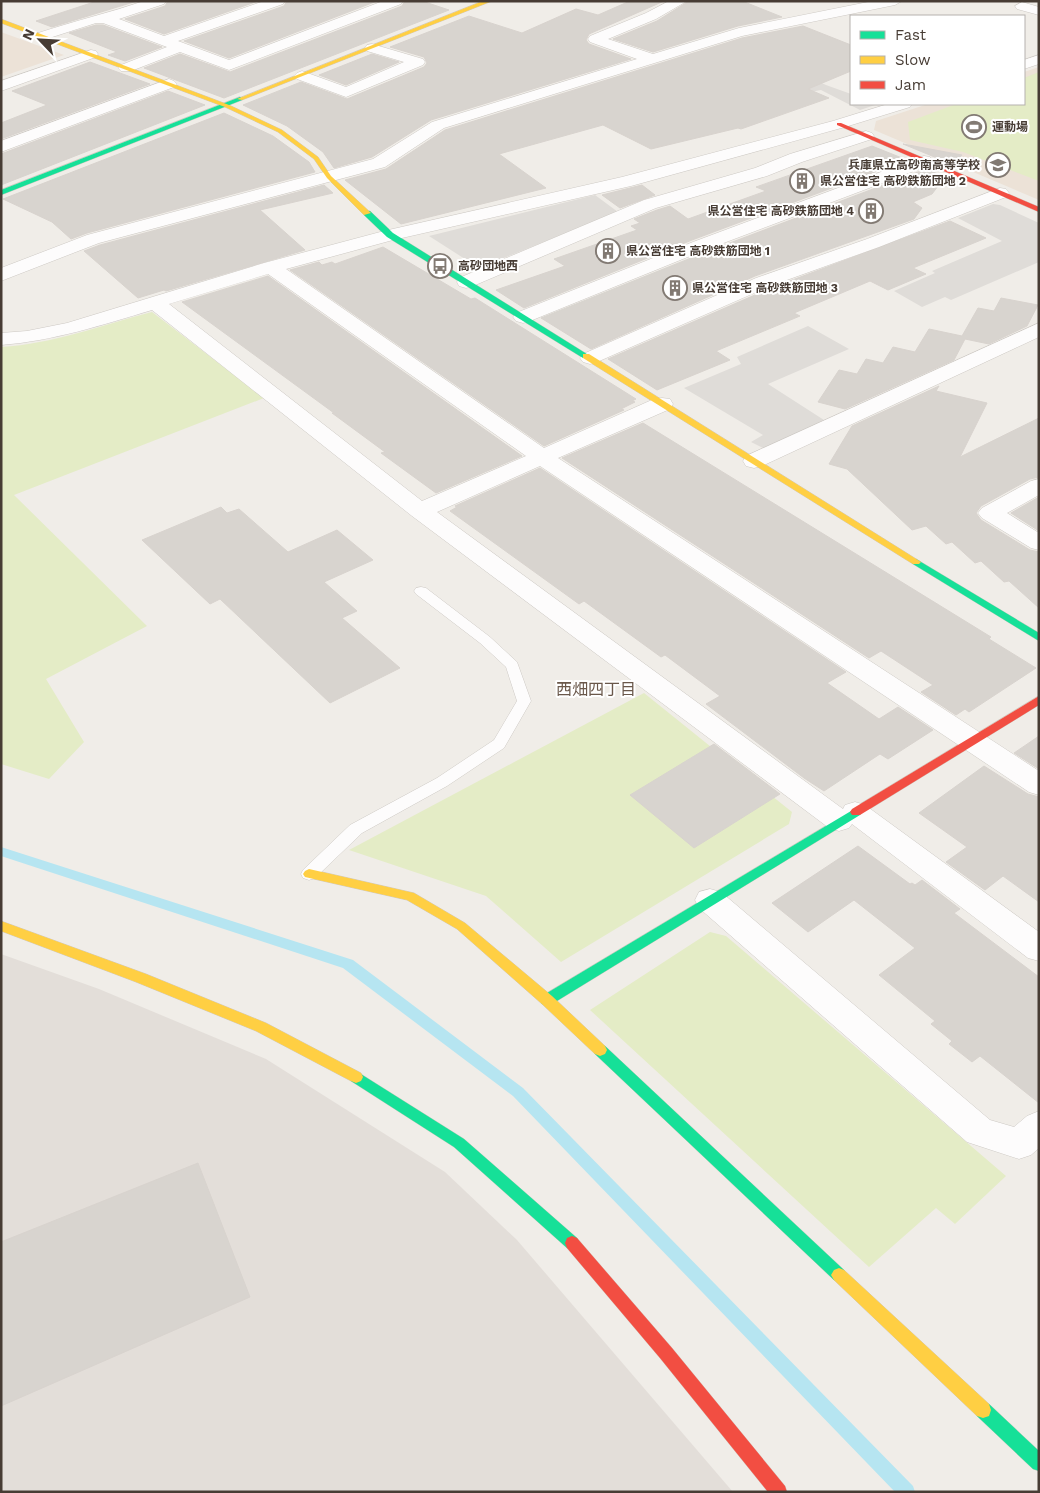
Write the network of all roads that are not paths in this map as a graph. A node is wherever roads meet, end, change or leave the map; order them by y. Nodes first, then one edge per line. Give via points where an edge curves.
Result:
1 (159, 1) edge
2 (278, 1) edge
3 (396, 1) edge
4 (488, 1) edge
5 (680, 1) edge
6 (895, 1) edge
7 (800, 4) dead end
8 (1022, 6) dead end
9 (1038, 11) edge
10 (831, 14) junction
11 (104, 19) junction
12 (1, 21) edge
13 (850, 22) edge
14 (43, 36) junction
15 (164, 41) junction
16 (180, 47) junction
17 (372, 48) junction
18 (91, 54) junction
19 (652, 59) junction
20 (1039, 59) edge
21 (1025, 65) edge
22 (126, 68) junction
23 (302, 76) junction
24 (169, 84) junction
25 (1, 86) edge
26 (901, 105) edge
27 (227, 106) junction
28 (839, 124) junction
29 (866, 136) junction
30 (767, 144) junction
31 (1, 147) edge
32 (796, 158) junction
33 (924, 161) junction
34 (329, 178) junction
35 (1000, 193) junction
36 (1, 194) edge
37 (1039, 210) edge
38 (390, 235) junction
39 (271, 267) junction
40 (1, 275) edge
41 (466, 282) junction
42 (154, 302) junction
43 (523, 317) junction
44 (1039, 329) edge
45 (1, 339) edge
46 (590, 358) junction
47 (662, 404) junction
48 (542, 457) junction
49 (754, 461) junction
50 (1039, 486) edge
51 (420, 511) junction
52 (1039, 543) edge
53 (421, 590) dead end
54 (1039, 638) edge
55 (1039, 700) edge
56 (973, 740) junction
57 (1039, 785) edge
58 (847, 816) junction
59 (309, 874) joint
60 (710, 900) junction
61 (1, 926) edge
62 (1039, 949) edge
63 (547, 1000) junction
64 (1039, 1126) edge
65 (1039, 1463) edge
66 (778, 1492) edge

1 - 11 street
2 - 15 street
3 - 16 street via 229,65
4 - 17 street
5 - 19 street via 595,39
6 - 10 street
7 - 10 street
8 - 9 street
10 - 13 street
10 - 19 street via 739,32
11 - 14 street
11 - 15 street
12 - 14 street
14 - 18 street
15 - 16 street
16 - 22 street
17 - 23 street
17 - 23 street via 418,62 346,92
18 - 22 street
18 - 25 street
19 - 34 street via 438,125 379,164
20 - 21 street
22 - 24 street
23 - 27 street
24 - 27 street
24 - 31 street
26 - 28 street
27 - 34 street via 280,130 316,158
27 - 36 street
28 - 29 street
28 - 30 street
29 - 32 street
29 - 33 street
30 - 32 street
30 - 38 street via 625,182
32 - 41 street via 761,172 650,204
33 - 35 street
33 - 43 street
34 - 38 street
34 - 40 street via 93,239
35 - 37 street
35 - 46 street via 762,282
38 - 39 street
38 - 41 street
39 - 42 street
39 - 48 street
41 - 43 street
42 - 45 street via 70,328
42 - 51 street
43 - 46 street
44 - 49 street
46 - 47 street
47 - 48 street
47 - 49 street
48 - 51 street
48 - 56 street
49 - 54 street
50 - 52 street via 990,513
51 - 58 street
53 - 59 lane via 512,665 524,701 499,744 442,782 356,829
55 - 56 street
56 - 57 street
56 - 58 street
58 - 60 street
58 - 62 street
59 - 63 street via 410,896 461,926
60 - 63 street
60 - 64 street via 979,1132 1019,1144
61 - 66 street via 261,1027 367,1083 459,1143 573,1244
63 - 65 street

